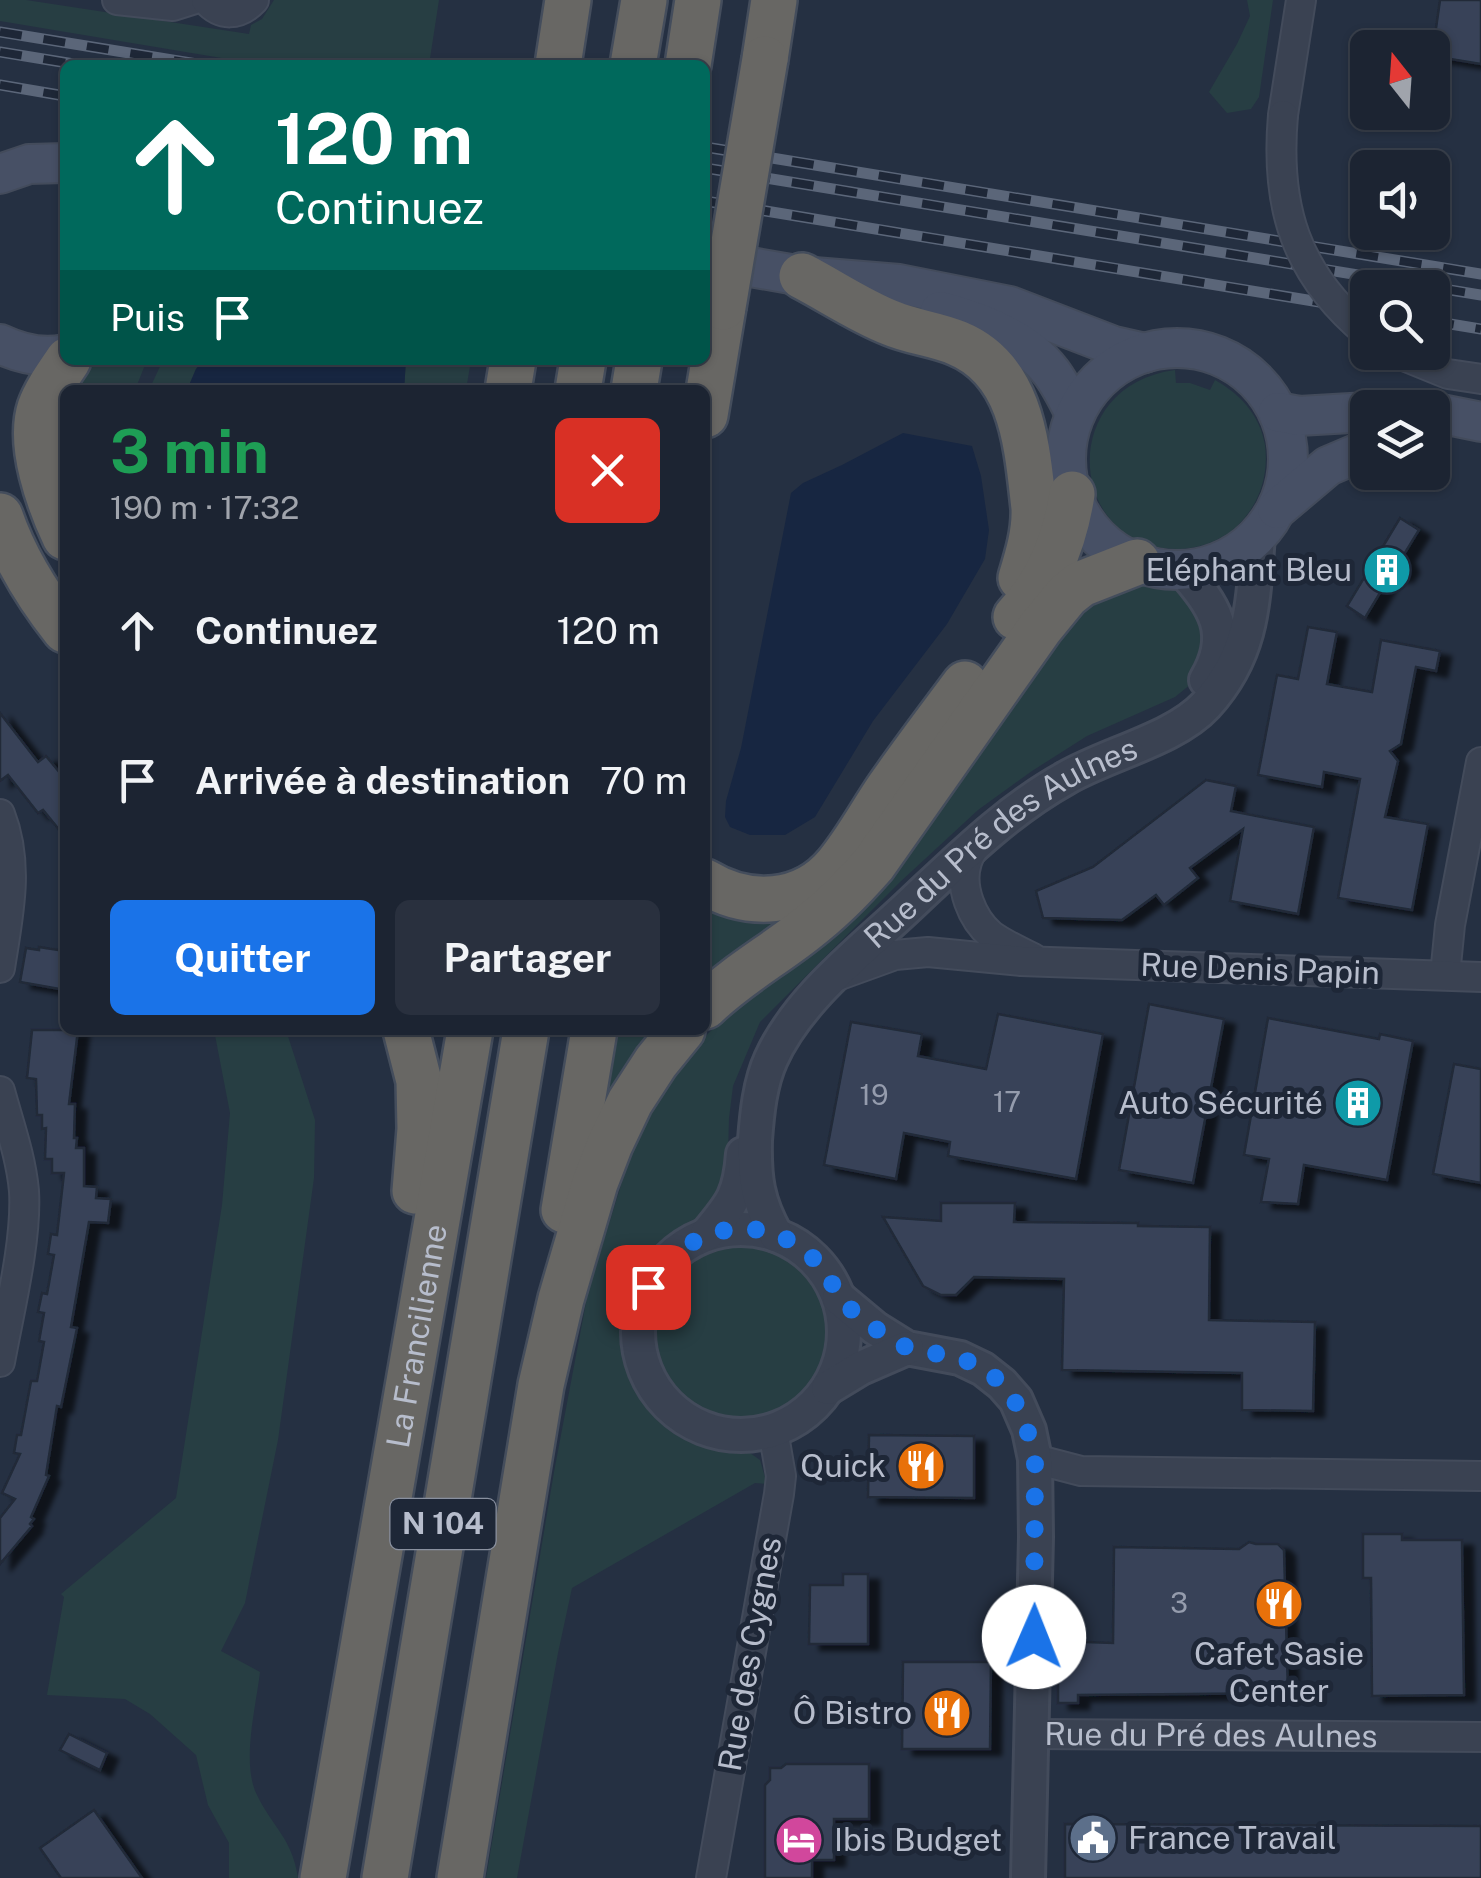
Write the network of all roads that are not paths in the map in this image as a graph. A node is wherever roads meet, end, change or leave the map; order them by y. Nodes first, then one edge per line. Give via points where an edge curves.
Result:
1 (117, 0) edge
2 (192, 0) edge
3 (206, 0) edge
4 (254, 0) edge
5 (568, 0) edge
6 (644, 0) edge
7 (698, 0) edge
8 (774, 0) edge
9 (1301, 0) edge
10 (634, 58) edge
11 (559, 60) edge
12 (689, 60) edge
13 (60, 163) edge
14 (4, 169) edge
15 (710, 260) edge
16 (802, 276) junction
17 (1350, 318) edge
18 (0, 344) edge
19 (1145, 353) junction
20 (60, 357) edge
21 (63, 365) edge
22 (1438, 370) edge
23 (1481, 380) edge
24 (710, 386) edge
25 (1278, 412) junction
26 (1350, 413) edge
27 (1076, 414) junction
28 (1450, 416) edge
29 (1481, 422) edge
30 (1450, 434) edge
31 (1481, 435) edge
32 (1350, 457) edge
33 (1072, 494) junction
34 (0, 516) edge
35 (1266, 523) junction
36 (60, 526) edge
37 (1137, 562) junction
38 (1182, 569) junction
39 (60, 624) edge
40 (1000, 635) junction
41 (1481, 762) edge
42 (0, 814) edge
43 (979, 840) junction
44 (710, 884) edge
45 (3, 929) edge
46 (1038, 961) junction
47 (0, 968) edge
48 (1444, 976) junction
49 (834, 977) junction
50 (1481, 977) edge
51 (710, 1002) edge
52 (407, 1035) edge
53 (469, 1035) edge
54 (525, 1035) edge
55 (593, 1035) edge
56 (678, 1035) edge
57 (0, 1092) edge
58 (707, 1234) junction
59 (776, 1234) junction
60 (839, 1298) junction
61 (421, 1310) junction
62 (907, 1348) junction
63 (0, 1362) edge
64 (540, 1385) junction
65 (828, 1388) junction
66 (772, 1430) junction
67 (1035, 1459) junction
68 (1481, 1476) edge
69 (1033, 1734) junction
70 (1481, 1738) edge
71 (323, 1878) edge
72 (385, 1878) edge
73 (460, 1878) edge
74 (711, 1878) edge
75 (1028, 1878) edge

1 - 2 street via 174,6
3 - 4 street via 226,13
5 - 11 highway
6 - 10 highway
7 - 12 highway
8 - 24 highway, bridge
9 - 17 street, bridge via 1282,115 1280,174 1302,254
13 - 14 main road
15 - 16 main road
16 - 19 main road via 898,284 1010,306
16 - 27 main road via 954,314 997,332 1037,357
16 - 40 highway via 890,323 973,351 1013,398 1034,523 1021,577 1001,613
18 - 20 main road
19 - 25 main road via 1184,348 1223,358 1255,380
19 - 27 main road via 1111,370
21 - 36 highway via 40,407 37,438
22 - 23 street
25 - 26 main road
25 - 35 main road via 1287,472
27 - 33 main road via 1066,454
28 - 29 main road
30 - 31 main road
32 - 35 main road via 1328,466
33 - 37 main road via 1097,536
33 - 40 highway via 1056,557
34 - 39 highway via 22,566
35 - 38 main road via 1242,549
35 - 43 street, Rue du Pré des Aulnes via 1249,628 1207,704 1172,730 1065,778
37 - 38 main road
37 - 51 highway via 1067,595 852,889
38 - 58 street, Rue du Pré des Aulnes via 1219,627 1220,648 1204,682 1178,709 1064,764 986,817 782,1013 747,1094 734,1202
40 - 44 highway via 836,866 802,891 770,900 737,897
41 - 48 street
42 - 45 street via 12,864
43 - 46 street, Rue Denis Papin via 965,870 971,908 992,935
43 - 49 street, Rue du Pré des Aulnes
45 - 47 street
46 - 48 street, Rue Denis Papin
46 - 49 street, Rue Denis Papin via 914,952
48 - 50 street, Rue Denis Papin
49 - 59 street, Rue du Pré des Aulnes via 799,1012 765,1075 754,1167 762,1211
52 - 61 highway via 419,1081 420,1128 404,1273
53 - 61 highway, La Francilienne / N 104
54 - 72 highway, La Francilienne / N 104
55 - 64 highway
56 - 64 highway via 630,1102 610,1144 576,1241
57 - 63 street via 24,1192
58 - 59 street via 742,1228
58 - 66 street via 672,1255 648,1287 638,1326 643,1365 663,1400 694,1424 733,1435
59 - 60 street via 815,1260
60 - 62 street, Rue du Pré des Aulnes
60 - 65 street via 843,1348
61 - 71 highway, La Francilienne / N 104
62 - 65 street
62 - 67 street, Rue du Pré des Aulnes via 960,1358 1002,1384 1016,1400
64 - 73 highway
65 - 66 street via 799,1417
66 - 74 street, Rue des Cygnes via 779,1494
67 - 68 street via 1081,1471
67 - 69 street, Rue du Pré des Aulnes
69 - 70 street, Rue du Pré des Aulnes
69 - 75 street

